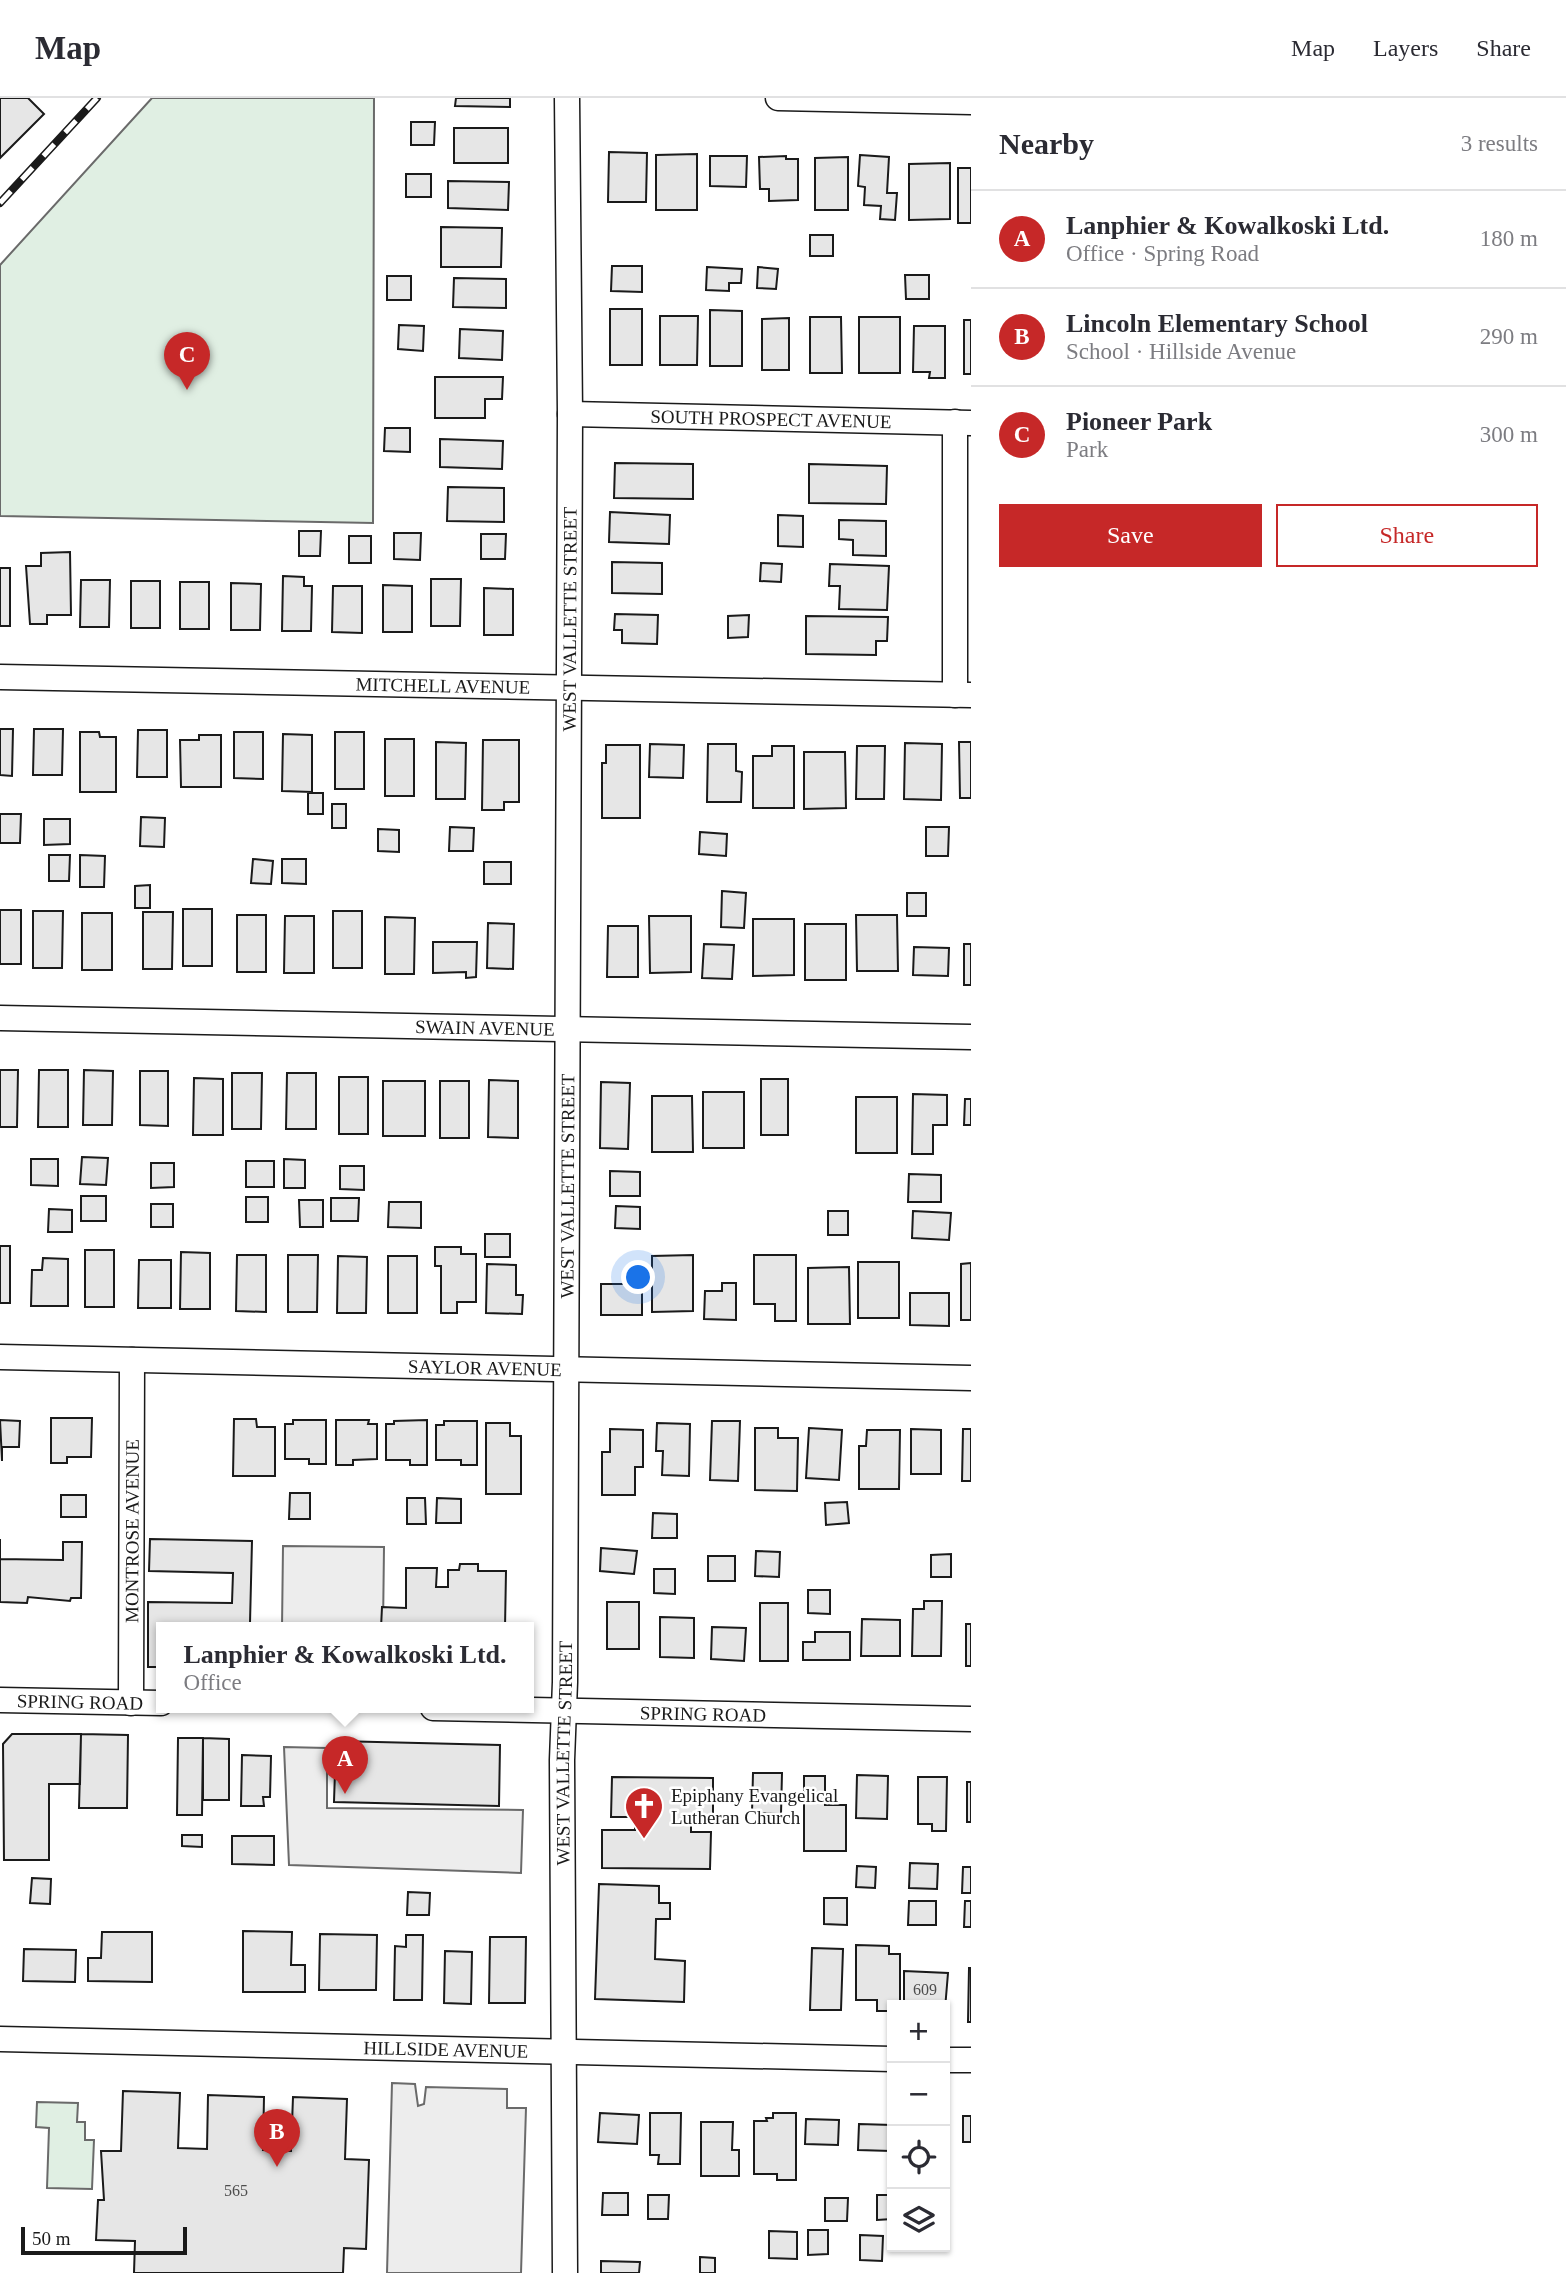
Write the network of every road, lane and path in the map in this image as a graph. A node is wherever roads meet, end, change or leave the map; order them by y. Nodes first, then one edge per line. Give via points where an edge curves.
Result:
1 (567, 98) edge
2 (778, 98) edge
3 (971, 102) edge
4 (570, 414) junction
5 (963, 423) edge
6 (0, 677) edge
7 (569, 686) junction
8 (963, 695) edge
9 (0, 1018) edge
10 (568, 1027) junction
11 (971, 1037) edge
12 (0, 1357) edge
13 (132, 1360) junction
14 (566, 1368) junction
15 (971, 1378) edge
16 (0, 1700) edge
17 (131, 1703) junction
18 (156, 1703) edge
19 (534, 1710) edge
20 (565, 1711) junction
21 (971, 1719) edge
22 (0, 2039) edge
23 (564, 2052) junction
24 (887, 2059) edge
25 (950, 2060) edge
26 (971, 2060) edge
27 (565, 2273) edge

1 - 4 street, WEST VALLETTE STREET
2 - 3 street
4 - 5 street, SOUTH PROSPECT AVENUE
4 - 7 street, WEST VALLETTE STREET
5 - 8 street
6 - 7 street, MITCHELL AVENUE
7 - 8 street, MITCHELL AVENUE
7 - 10 street, WEST VALLETTE STREET
9 - 10 street, SWAIN AVENUE
10 - 11 street, SWAIN AVENUE
10 - 14 street, WEST VALLETTE STREET
12 - 13 street, SAYLOR AVENUE
13 - 14 street, SAYLOR AVENUE
13 - 17 street, MONTROSE AVENUE
14 - 15 street, SAYLOR AVENUE
14 - 20 street, WEST VALLETTE STREET
16 - 17 street, SPRING ROAD
17 - 18 street, SPRING ROAD
19 - 20 street, SPRING ROAD
20 - 21 street, SPRING ROAD
20 - 23 street, WEST VALLETTE STREET
22 - 23 street, HILLSIDE AVENUE
23 - 24 street, HILLSIDE AVENUE
23 - 27 street, WEST VALLETTE STREET
25 - 26 street

